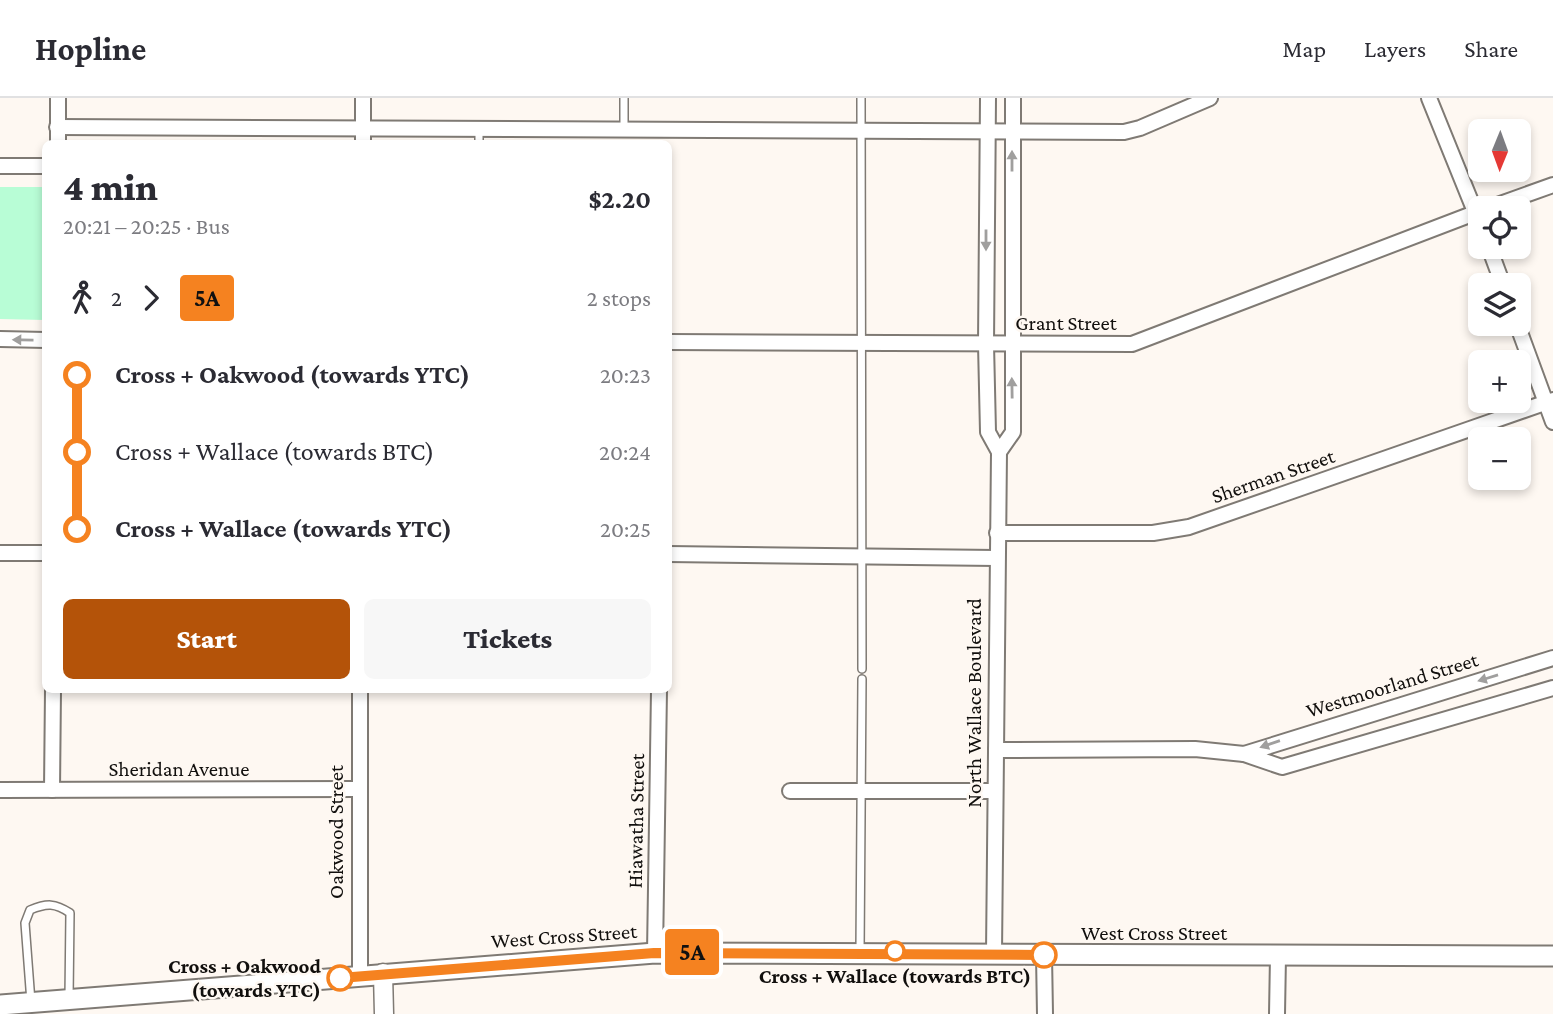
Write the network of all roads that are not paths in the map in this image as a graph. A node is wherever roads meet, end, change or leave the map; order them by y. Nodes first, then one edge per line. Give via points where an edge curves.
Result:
1 (58, 98) edge
2 (363, 98) edge
3 (624, 98) edge
4 (861, 98) edge
5 (988, 98) edge
6 (1013, 98) edge
7 (1210, 98) edge
8 (1429, 98) edge
9 (363, 126) junction
10 (57, 127) junction
11 (479, 127) junction
12 (624, 128) junction
13 (861, 130) junction
14 (988, 132) junction
15 (1013, 132) junction
16 (58, 140) edge
17 (363, 140) edge
18 (479, 140) edge
19 (0, 166) edge
20 (42, 166) edge
21 (1553, 185) edge
22 (1474, 196) edge
23 (1526, 196) edge
24 (1468, 219) edge
25 (1522, 336) edge
26 (0, 339) edge
27 (42, 340) edge
28 (672, 342) edge
29 (860, 343) junction
30 (986, 344) junction
31 (1012, 344) junction
32 (1550, 401) edge
33 (1553, 422) edge
34 (999, 452) junction
35 (997, 533) junction
36 (0, 553) edge
37 (42, 553) edge
38 (672, 554) edge
39 (862, 555) junction
40 (996, 558) junction
41 (1553, 658) edge
42 (862, 669) dead end
43 (862, 679) dead end
44 (1553, 688) edge
45 (52, 693) edge
46 (359, 693) edge
47 (659, 693) edge
48 (996, 750) junction
49 (1244, 754) junction
50 (359, 789) junction
51 (0, 790) edge
52 (52, 790) junction
53 (790, 791) dead end
54 (861, 791) junction
55 (995, 791) junction
56 (860, 951) junction
57 (654, 953) junction
58 (994, 954) junction
59 (1044, 955) junction
60 (1553, 956) edge
61 (1278, 957) junction
62 (383, 973) junction
63 (360, 975) junction
64 (69, 999) junction
65 (31, 1002) junction
66 (0, 1005) edge
67 (384, 1014) edge
68 (1045, 1014) edge
69 (1277, 1014) edge

1 - 10 street
2 - 9 street
3 - 12 lane
4 - 13 lane
5 - 14 street, North Wallace Boulevard
6 - 15 street, North Wallace Boulevard
7 - 15 street via 1125,132
8 - 22 street
9 - 10 street
9 - 11 street
9 - 17 street
10 - 16 street
11 - 12 street
11 - 18 lane
12 - 13 street
13 - 14 street
13 - 29 lane
14 - 15 street
14 -> 30 street, North Wallace Boulevard
31 -> 15 street, North Wallace Boulevard
19 - 20 street
21 - 23 street, Grant Street
24 - 31 street, Grant Street via 1132,344
25 - 32 street
27 -> 26 street
28 - 29 street, Grant Street
29 - 30 street, Grant Street
29 - 39 lane
30 - 31 street, Grant Street
30 - 34 street, North Wallace Boulevard via 988,432
34 -> 31 street, North Wallace Boulevard via 1013,432
32 - 33 street
32 - 35 street, Sherman Street via 1189,527 1153,533
34 - 35 street, North Wallace Boulevard
35 - 40 street, North Wallace Boulevard
36 - 37 street
38 - 39 street
39 - 40 street
39 - 42 lane
40 - 48 street, North Wallace Boulevard
41 -> 49 street, Westmoorland Street
43 - 54 lane
44 - 49 street, Westmoorland Street via 1282,767
45 - 52 street
46 - 50 street, Oakwood Street
47 - 57 street, Hiawatha Street
48 - 49 street, Westmoorland Street via 1195,749
48 - 55 street, North Wallace Boulevard
50 - 52 street, Sheridan Avenue
50 - 63 street, Oakwood Street
51 - 52 street, Sheridan Avenue
53 - 54 street
54 - 55 street
54 - 56 lane
55 - 58 street, North Wallace Boulevard
56 - 57 main road, West Cross Street
56 - 58 main road, West Cross Street
57 - 62 main road, West Cross Street
58 - 59 main road, West Cross Street
59 - 61 main road, West Cross Street
59 - 68 street
60 - 61 main road, West Cross Street
61 - 69 street
62 - 63 main road, West Cross Street
62 - 67 street
63 - 64 main road, West Cross Street
64 - 65 main road, West Cross Street
64 - 65 lane via 70,913 45,904 30,910 25,923
65 - 66 main road, West Cross Street

